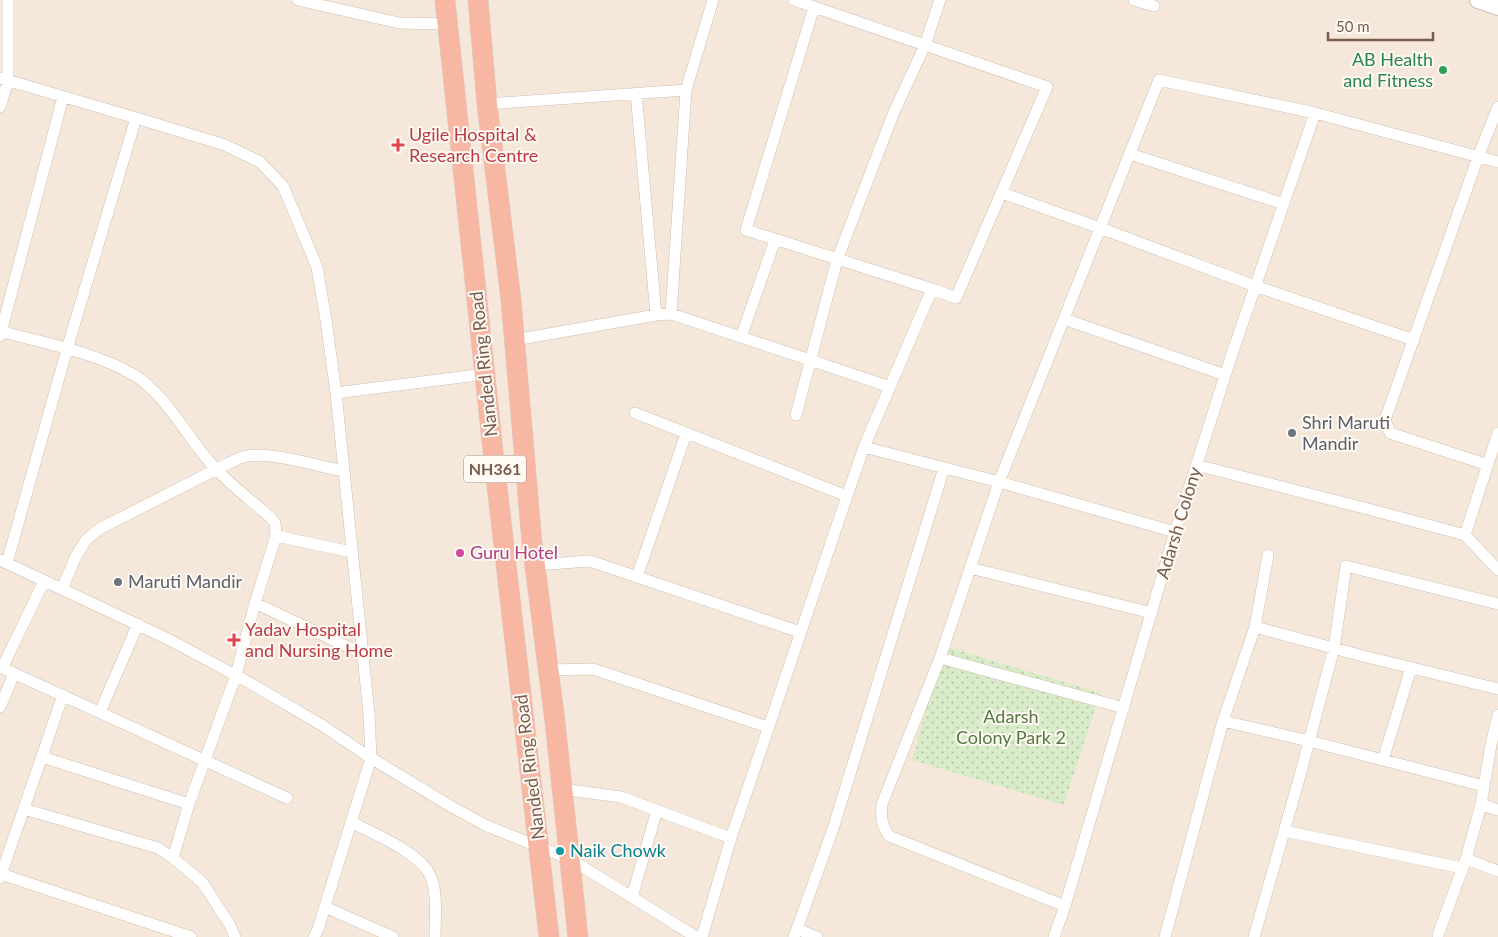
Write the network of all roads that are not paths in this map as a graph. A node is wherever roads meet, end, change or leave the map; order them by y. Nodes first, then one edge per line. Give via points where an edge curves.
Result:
1 (298, 0) edge
2 (445, 0) edge
3 (478, 0) edge
4 (713, 0) edge
5 (794, 0) edge
6 (940, 0) edge
7 (1134, 0) edge
8 (1478, 0) edge
9 (5, 5) edge
10 (1154, 6) dead end
11 (814, 7) junction
12 (1498, 7) edge
13 (448, 24) junction
14 (925, 45) junction
15 (4, 80) edge
16 (686, 90) junction
17 (636, 93) junction
18 (63, 97) junction
19 (487, 104) junction
20 (0, 107) edge
21 (1498, 107) edge
22 (1315, 112) junction
23 (136, 118) junction
24 (1130, 154) junction
25 (1478, 157) junction
26 (1498, 162) edge
27 (1002, 193) junction
28 (1284, 204) junction
29 (1100, 228) junction
30 (775, 240) junction
31 (837, 260) junction
32 (1255, 286) junction
33 (932, 289) junction
34 (656, 314) junction
35 (671, 314) junction
36 (1064, 319) junction
37 (0, 333) edge
38 (741, 337) junction
39 (514, 340) junction
40 (1414, 340) junction
41 (67, 349) junction
42 (810, 360) junction
43 (485, 374) junction
44 (1225, 375) junction
45 (890, 387) junction
46 (336, 394) junction
47 (636, 413) dead end
48 (796, 415) dead end
49 (1498, 433) edge
50 (686, 434) junction
51 (864, 447) junction
52 (1196, 465) junction
53 (1488, 465) junction
54 (944, 468) junction
55 (216, 469) junction
56 (344, 471) junction
57 (999, 482) junction
58 (847, 496) junction
59 (1175, 532) junction
60 (1465, 535) junction
61 (276, 536) junction
62 (352, 552) junction
63 (1268, 555) dead end
64 (3, 562) edge
65 (535, 565) junction
66 (970, 568) junction
67 (1498, 570) edge
68 (637, 577) junction
69 (44, 581) junction
70 (62, 589) junction
71 (255, 603) junction
72 (1498, 604) edge
73 (1152, 612) junction
74 (138, 624) junction
75 (1255, 627) junction
76 (800, 632) junction
77 (1334, 648) junction
78 (363, 654) junction
79 (940, 658) junction
80 (1, 668) edge
81 (1411, 668) junction
82 (548, 670) junction
83 (14, 674) junction
84 (236, 675) junction
85 (1498, 689) edge
86 (63, 695) junction
87 (0, 707) edge
88 (1124, 708) junction
89 (100, 712) junction
90 (1498, 715) edge
91 (1223, 721) junction
92 (768, 727) junction
93 (1308, 741) junction
94 (1494, 746) edge
95 (42, 757) junction
96 (372, 758) junction
97 (1383, 760) junction
98 (204, 761) junction
99 (1484, 786) junction
100 (562, 789) junction
101 (287, 798) dead end
102 (188, 804) junction
103 (1482, 804) junction
104 (24, 809) junction
105 (657, 810) junction
106 (1498, 810) edge
107 (351, 822) junction
108 (1284, 831) junction
109 (731, 838) junction
110 (539, 847) junction
111 (173, 858) junction
112 (570, 859) junction
113 (1464, 864) junction
114 (1498, 871) edge
115 (1, 876) edge
116 (632, 897) junction
117 (1065, 906) junction
118 (325, 907) junction
119 (795, 933) edge
120 (1438, 935) dead end
121 (191, 937) edge
122 (235, 937) edge
123 (314, 937) edge
124 (393, 937) edge
125 (435, 937) edge
126 (549, 937) edge
127 (578, 937) edge
128 (696, 937) edge
129 (702, 937) edge
130 (817, 937) edge
131 (1054, 937) edge
132 (1165, 937) edge
133 (1254, 937) edge

1 - 13 street via 399,23
2 - 13 highway, Nanded Ring Road / NH361
3 - 19 highway, NH361
4 - 16 street
5 - 11 street
6 - 14 street
7 - 10 street
8 - 12 main road
9 - 15 street
11 - 14 street
11 - 30 street via 746,230
13 - 43 highway, Nanded Ring Road / NH361
14 - 27 street via 1047,87
14 - 31 street via 894,112
15 - 18 street
15 - 20 street
16 - 17 street
16 - 35 street
17 - 19 street
17 - 34 street
18 - 23 street
18 - 37 street
19 - 39 highway, NH361
21 - 25 street
22 - 24 street via 1159,80
22 - 25 street
22 - 28 street, Adarsh Colony
23 - 41 street
23 - 46 street via 225,145 260,162 282,186 317,267
24 - 28 street
24 - 29 street
25 - 26 street
25 - 40 street
27 - 29 street
27 - 33 street via 956,298
28 - 32 street, Adarsh Colony
29 - 32 street
29 - 36 street
30 - 31 street
30 - 38 street
31 - 33 street
31 - 42 street
32 - 40 street
32 - 44 street, Adarsh Colony
33 - 45 street
34 - 35 street
34 - 39 street
35 - 38 street
36 - 44 street
36 - 57 street
37 - 41 street
38 - 42 street
39 - 65 highway, NH361
40 - 53 street via 1385,420 1390,433
41 - 55 street via 110,364 148,386
41 - 64 street
42 - 45 street
42 - 48 street
43 - 46 street
43 - 110 highway, Nanded Ring Road / NH361
44 - 52 street, Adarsh Colony
45 - 51 street
46 - 56 street
47 - 50 street
49 - 53 street
50 - 58 street
50 - 68 street
51 - 54 street
51 - 58 street
52 - 59 street, Adarsh Colony
52 - 60 street
53 - 60 street
54 - 57 street
54 - 119 street via 833,829
55 - 56 street via 245,456 258,455
55 - 61 street via 270,517 275,523
55 - 70 street via 99,529 86,540 76,556
56 - 62 street
57 - 59 street
57 - 66 street
58 - 76 street
59 - 73 street, Adarsh Colony
60 - 67 street
61 - 62 street
61 - 71 street
62 - 78 street
63 - 75 street
64 - 69 street
65 - 68 street via 590,561
65 - 82 highway, NH361
66 - 73 street
66 - 79 street
68 - 76 street
69 - 70 street
69 - 80 street
70 - 74 street
71 - 78 street
71 - 84 street
72 - 77 street via 1346,566
73 - 88 street, Adarsh Colony
74 - 84 street
74 - 89 street
75 - 77 street
75 - 91 street
76 - 92 street
77 - 81 street
77 - 93 street
78 - 96 street
79 - 88 street
79 - 117 street via 882,804 884,828 889,836
80 - 83 street
81 - 85 street
81 - 97 street
82 - 92 street via 593,669
82 - 100 highway, NH361
83 - 86 street
83 - 87 street
84 - 96 street
84 - 98 street
86 - 89 street
86 - 95 street
88 - 117 street, Adarsh Colony
89 - 98 street
90 - 94 street
91 - 93 street
91 - 132 street
92 - 109 street
93 - 97 street
93 - 108 street
94 - 99 street
95 - 102 street
95 - 104 street
96 - 107 street
96 - 110 street via 487,826
97 - 99 street
98 - 101 street
98 - 102 street
99 - 103 street
100 - 105 street via 621,797
100 - 112 highway, NH361
102 - 111 street
103 - 106 street
103 - 113 street
104 - 111 street via 158,848
104 - 115 street
105 - 109 street
105 - 116 street
107 - 118 street
107 - 125 street via 408,853 423,865 431,876
108 - 113 street
108 - 133 street
109 - 129 street
110 - 112 street
110 - 126 highway, Nanded Ring Road / NH361
111 - 122 street via 202,882
112 - 116 street
112 - 127 highway, NH361
113 - 114 street
113 - 120 street
115 - 121 street
116 - 128 street
117 - 131 street, Adarsh Colony
118 - 123 street
118 - 124 street
119 - 130 street

